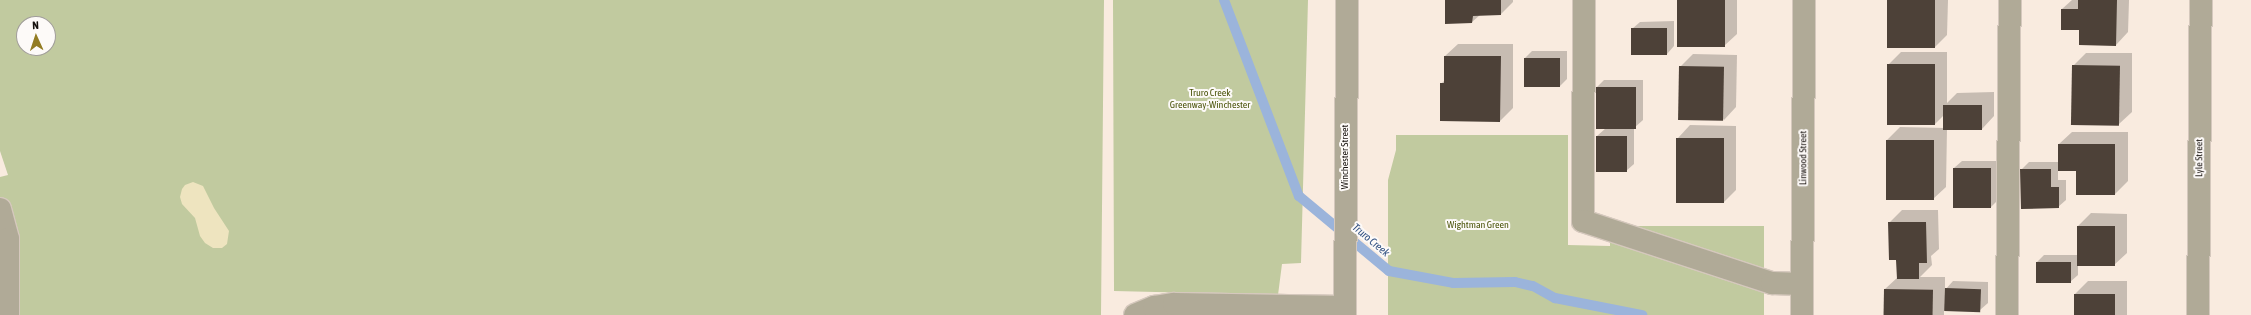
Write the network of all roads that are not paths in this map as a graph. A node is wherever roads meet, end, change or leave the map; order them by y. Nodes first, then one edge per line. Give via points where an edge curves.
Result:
1 (1347, 0) edge
2 (1584, 0) edge
3 (1804, 0) edge
4 (2010, 0) edge
5 (2201, 0) edge
6 (0, 209) edge
7 (1802, 300) edge
8 (1345, 311) edge
9 (8, 315) edge
10 (1135, 315) edge
11 (2007, 315) edge
12 (2198, 315) edge

1 - 8 street, Winchester Street
2 - 7 street via 1583,221 1772,283
3 - 7 street, Linwood Street
4 - 11 street
5 - 12 street, Lyle Street
6 - 9 street via 8,239
8 - 10 street via 1174,304 1154,307

